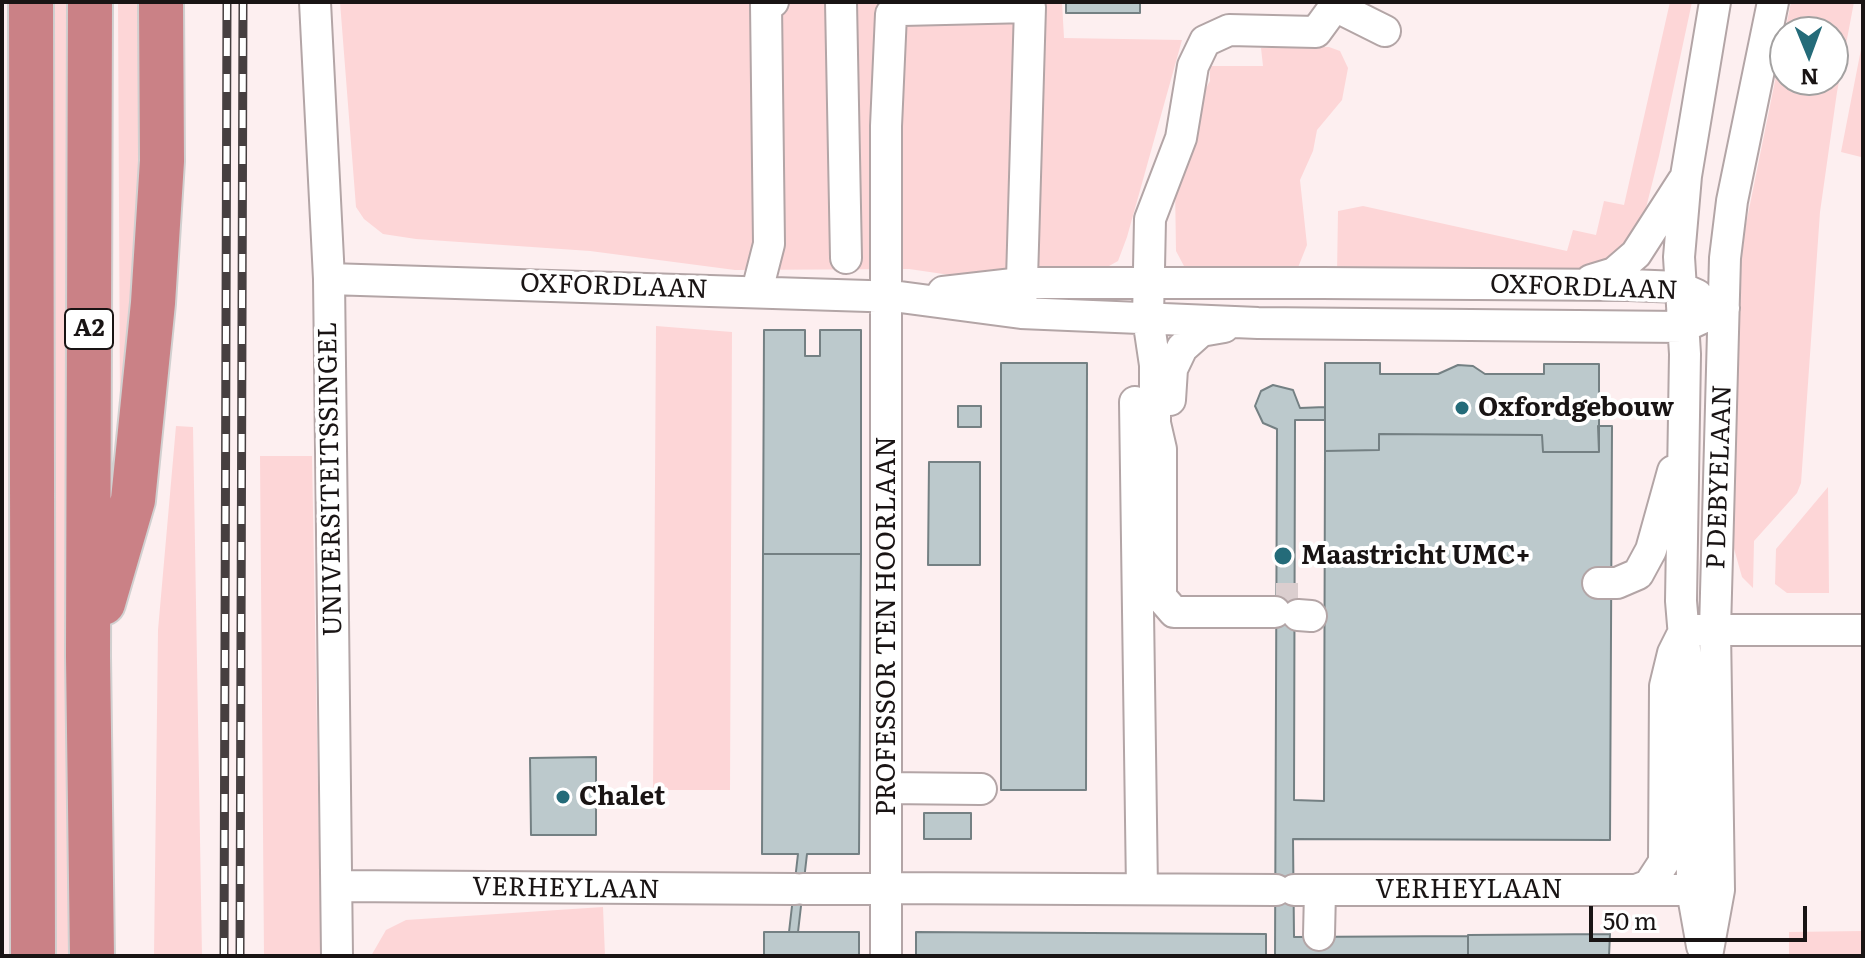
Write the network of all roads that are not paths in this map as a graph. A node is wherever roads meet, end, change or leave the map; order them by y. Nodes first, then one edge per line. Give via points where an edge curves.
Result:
1 (31, 2) edge
2 (90, 2) edge
3 (161, 2) edge
4 (315, 2) edge
5 (773, 2) edge
6 (841, 2) edge
7 (1715, 2) edge
8 (1773, 2) edge
9 (1030, 4) edge
10 (1385, 31) dead end
11 (1686, 176) junction
12 (846, 258) dead end
13 (329, 279) junction
14 (1022, 283) junction
15 (1149, 283) junction
16 (1576, 284) junction
17 (1679, 287) junction
18 (757, 291) junction
19 (893, 297) junction
20 (1724, 308) junction
21 (1021, 313) junction
22 (1148, 318) junction
23 (1258, 323) junction
24 (1683, 327) junction
25 (1685, 435) junction
26 (1161, 449) junction
27 (2, 484) edge
28 (1598, 583) dead end
29 (1290, 610) tunnel mouth
30 (1700, 630) junction
31 (1863, 630) edge
32 (88, 656) junction
33 (31, 727) junction
34 (886, 788) junction
35 (981, 789) dead end
36 (337, 886) junction
37 (879, 888) junction
38 (1142, 889) junction
39 (1296, 890) junction
40 (1636, 890) junction
41 (1706, 890) junction
42 (1319, 935) dead end
43 (33, 956) edge
44 (92, 956) edge
45 (337, 956) edge
46 (886, 956) edge
47 (1706, 956) edge

1 - 33 highway, A2
2 - 32 highway, A2
3 - 32 highway, A2 via 162,161 135,486
4 - 13 street, UNIVERSITEITSSINGEL
5 - 18 street via 766,5 769,244
6 - 12 street
7 - 11 street, P DEBYELAAN
8 - 20 street, P DEBYELAAN via 1732,201
9 - 14 street
9 - 19 street, PROFESSOR TEN HOORLAAN via 891,14
10 - 15 street via 1335,6 1316,32 1229,30 1205,41 1193,66 1181,138 1150,219
11 - 16 street via 1626,265
11 - 17 street, P DEBYELAAN
13 - 18 street, OXFORDLAAN
13 - 36 street, UNIVERSITEITSSINGEL
14 - 15 street, OXFORDLAAN
14 - 19 street, OXFORDLAAN
14 - 21 street
15 - 16 street, OXFORDLAAN
15 - 22 street
16 - 17 street, OXFORDLAAN
17 - 20 street, OXFORDLAAN
17 - 24 street, P DEBYELAAN
18 - 19 street, OXFORDLAAN
19 - 21 street, OXFORDLAAN
19 - 34 street, PROFESSOR TEN HOORLAAN
20 - 24 street, OXFORDLAAN
20 - 30 street, P DEBYELAAN
21 - 22 street, OXFORDLAAN
22 - 23 street, OXFORDLAAN
22 - 26 street
22 - 38 street via 1134,366
23 - 24 street, OXFORDLAAN
23 - 26 street via 1201,331 1182,348 1171,375 1170,423
24 - 25 street, P DEBYELAAN
25 - 28 street via 1651,550 1638,574 1617,583
25 - 30 street, P DEBYELAAN via 1681,601
26 - 29 street via 1161,597 1174,612
27 - 33 highway, A2
30 - 31 street
30 - 40 street via 1673,653 1665,686 1664,862 1649,885
30 - 41 street, P DEBYELAAN via 1691,721
32 - 44 highway, A2
33 - 43 highway, A2
34 - 35 street
34 - 37 street, PROFESSOR TEN HOORLAAN
36 - 37 street, VERHEYLAAN
36 - 45 street, UNIVERSITEITSSINGEL
37 - 38 street, VERHEYLAAN
37 - 46 street, PROFESSOR TEN HOORLAAN
38 - 39 street, VERHEYLAAN
39 - 40 street, VERHEYLAAN
39 - 42 street
40 - 41 street, VERHEYLAAN
41 - 47 street, P DEBYELAAN

